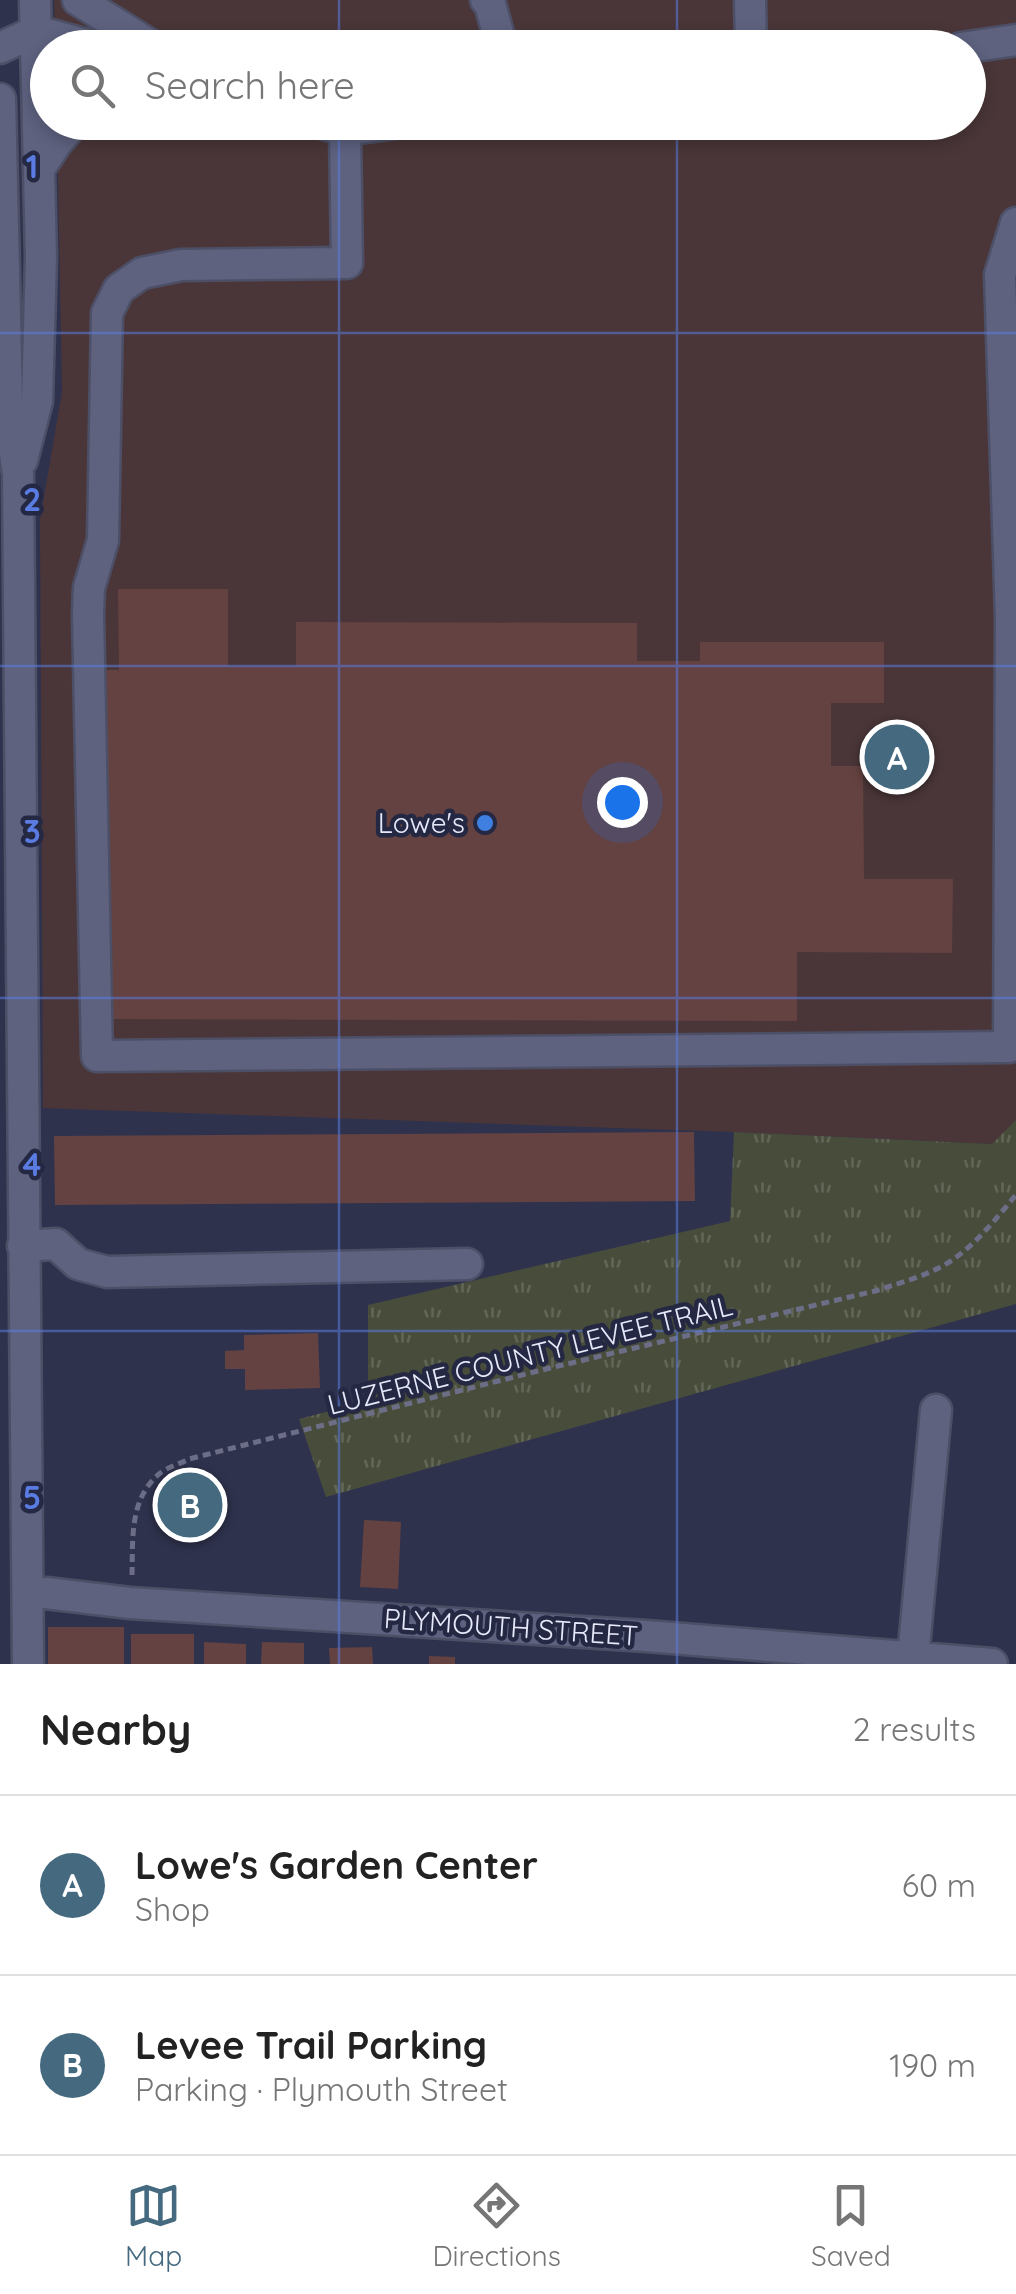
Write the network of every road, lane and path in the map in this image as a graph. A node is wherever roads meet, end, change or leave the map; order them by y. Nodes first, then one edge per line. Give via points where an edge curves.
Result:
1 (35, 0) edge
2 (78, 0) edge
3 (486, 0) edge
4 (750, 0) edge
5 (36, 30) edge
6 (126, 30) edge
7 (497, 30) edge
8 (751, 30) edge
9 (30, 34) edge
10 (1016, 40) edge
11 (986, 44) edge
12 (0, 48) edge
13 (30, 61) edge
14 (0, 99) edge
15 (40, 140) edge
16 (59, 140) edge
17 (334, 140) edge
18 (39, 169) junction
19 (1016, 223) edge
20 (18, 474) junction
21 (6, 639) edge
22 (11, 1117) edge
23 (1016, 1195) edge
24 (23, 1246) junction
25 (467, 1264) dead end
26 (936, 1410) dead end
27 (14, 1511) edge
28 (29, 1591) junction
29 (130, 1603) junction
30 (621, 1649) edge
31 (913, 1658) junction
32 (28, 1664) edge
33 (992, 1664) edge

1 - 5 street
2 - 6 street
3 - 7 street
4 - 8 street
9 - 12 street
10 - 11 street
12 - 13 street
14 - 20 street via 7,401
15 - 18 street
16 - 18 street
17 - 19 street via 347,263 182,265 142,273 119,289 108,313 103,540 88,614 97,1056 1008,1046 1011,618 1000,275
18 - 20 street via 37,401
20 - 21 street
21 - 22 street
22 - 24 street
23 - 29 path, LUZERNE COUNTY LEVEE TRAIL via 955,1258 905,1281 162,1472 133,1517
24 - 25 street via 56,1244 78,1264 107,1272
24 - 27 street
26 - 31 street
27 - 28 street
28 - 29 street, PLYMOUTH STREET
28 - 32 street
29 - 30 street, PLYMOUTH STREET
30 - 31 street, PLYMOUTH STREET
31 - 33 street, PLYMOUTH STREET

